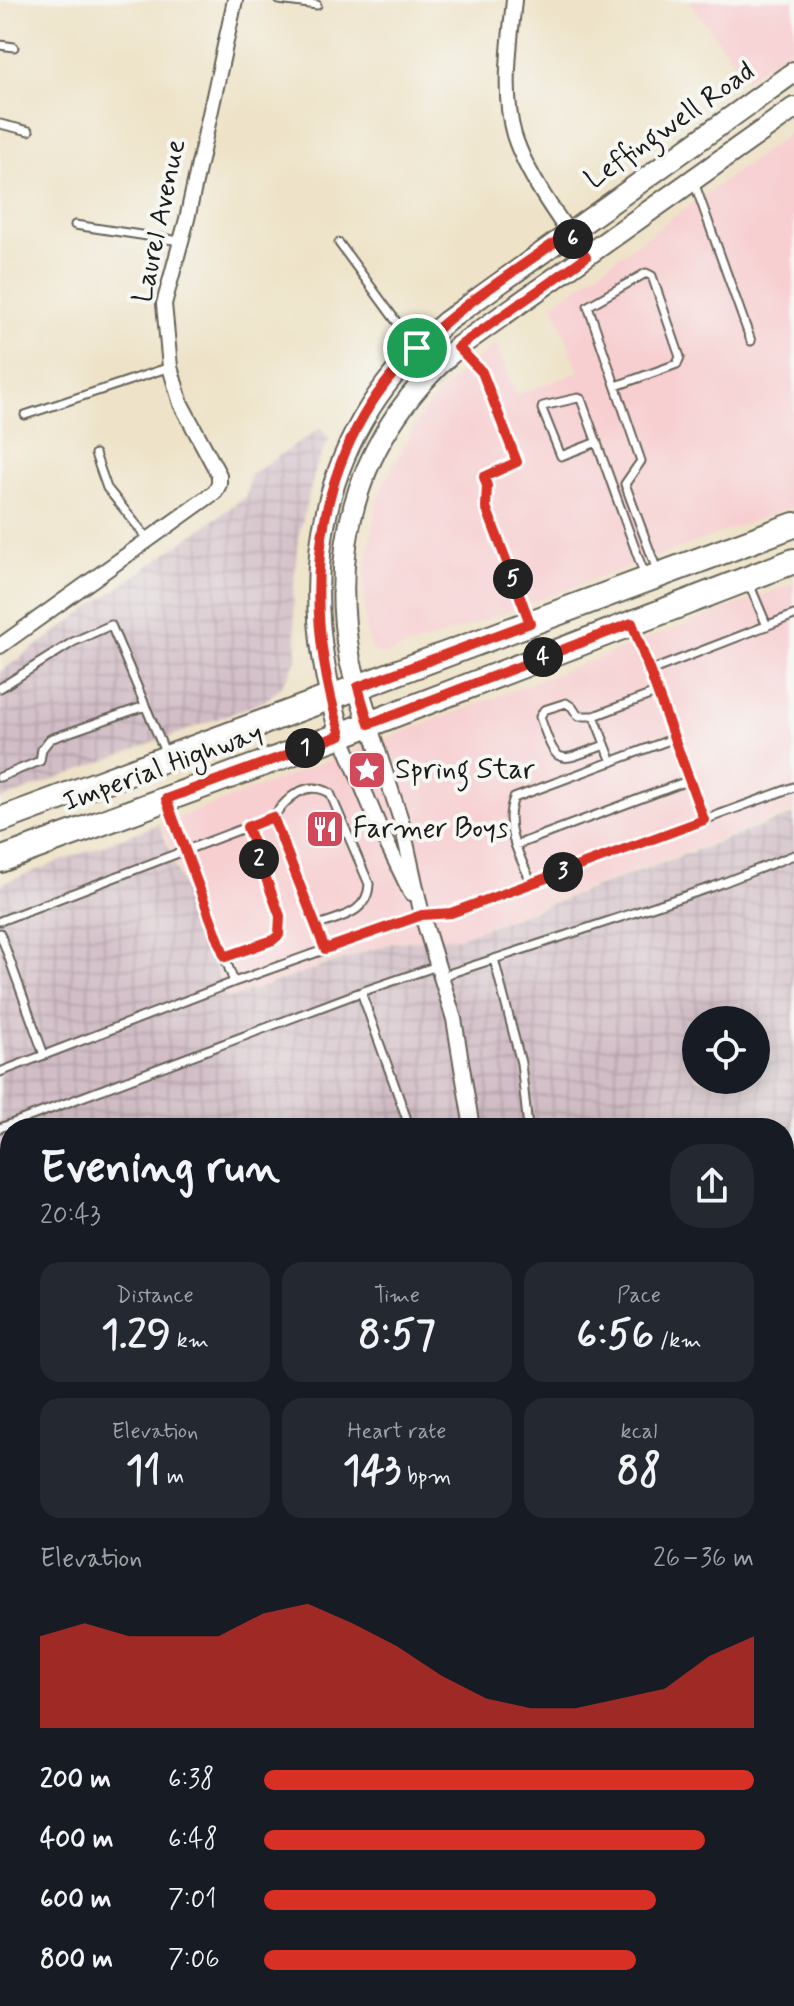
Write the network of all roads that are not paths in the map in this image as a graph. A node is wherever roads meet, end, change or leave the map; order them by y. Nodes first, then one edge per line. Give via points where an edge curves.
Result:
1 (235, 0) edge
2 (279, 0) edge
3 (514, 0) edge
4 (317, 5) dead end
5 (0, 45) edge
6 (14, 47) dead end
7 (794, 72) edge
8 (794, 108) edge
9 (0, 124) edge
10 (29, 131) dead end
11 (694, 180) junction
12 (75, 225) dead end
13 (568, 233) junction
14 (181, 241) junction
15 (339, 243) dead end
16 (586, 257) junction
17 (751, 341) dead end
18 (458, 347) junction
19 (417, 348) junction
20 (170, 367) junction
21 (616, 386) junction
22 (25, 415) dead end
23 (597, 442) junction
24 (95, 454) dead end
25 (794, 525) edge
26 (148, 539) junction
27 (794, 561) edge
28 (652, 578) junction
29 (748, 579) junction
30 (794, 615) edge
31 (530, 623) junction
32 (632, 623) junction
33 (767, 626) junction
34 (0, 646) edge
35 (650, 671) junction
36 (358, 687) junction
37 (0, 688) edge
38 (658, 692) junction
39 (330, 698) junction
40 (145, 706) junction
41 (594, 716) junction
42 (369, 724) junction
43 (341, 735) junction
44 (675, 738) junction
45 (605, 745) junction
46 (167, 758) junction
47 (612, 762) junction
48 (0, 777) edge
49 (690, 780) junction
50 (794, 787) edge
51 (166, 799) junction
52 (273, 817) junction
53 (0, 820) edge
54 (704, 820) junction
55 (247, 827) junction
56 (516, 845) junction
57 (185, 851) junction
58 (2, 854) edge
59 (794, 855) edge
60 (532, 884) junction
61 (422, 915) junction
62 (0, 921) edge
63 (316, 926) junction
64 (0, 933) edge
65 (325, 949) junction
66 (225, 957) junction
67 (494, 959) junction
68 (441, 970) junction
69 (234, 982) junction
70 (361, 992) junction
71 (44, 1055) junction
72 (0, 1072) edge
73 (27, 1118) edge
74 (406, 1118) edge
75 (471, 1118) edge
76 (527, 1118) edge

1 - 14 street, Laurel Avenue
2 - 4 lane
3 - 13 street via 507,76 514,134
5 - 6 lane
7 - 13 main road, Leffingwell Road
8 - 11 main road, Leffingwell Road
9 - 10 lane
11 - 16 main road, Leffingwell Road
11 - 17 lane
12 - 14 lane
13 - 16 street
13 - 19 main road, Leffingwell Road
14 - 20 street, Laurel Avenue via 164,304
15 - 19 lane
16 - 18 main road, Leffingwell Road
18 - 31 lane via 482,372 517,462 484,477 486,507
18 - 36 main road, Leffingwell Road via 418,384 392,419 357,497 343,584
19 - 39 main road, Leffingwell Road via 391,375 359,424 323,518 317,597
20 - 22 lane
20 - 26 street, Laurel Avenue via 181,404 219,484
21 - 21 lane via 677,364 680,357 652,276 646,273 588,306
21 - 28 lane via 641,461 625,484
23 - 23 lane via 581,399 543,406 561,456
23 - 28 lane
24 - 26 lane via 107,488
25 - 28 main road, Imperial Highway
26 - 34 street
27 - 29 main road, Imperial Highway
28 - 31 main road, Imperial Highway
29 - 32 main road, Imperial Highway
29 - 33 lane
30 - 33 lane
31 - 36 main road, Imperial Highway
32 - 35 lane
32 - 42 main road, Imperial Highway
33 - 35 lane
35 - 38 lane
36 - 39 main road, Imperial Highway
36 - 42 main road, Leffingwell Road
37 - 40 lane via 111,625
38 - 41 lane
38 - 44 lane
39 - 43 main road, Leffingwell Road
39 - 46 main road, Imperial Highway
40 - 46 lane
40 - 48 lane via 50,739 40,761
41 - 45 lane
41 - 45 lane via 578,716 566,703 544,710 540,717 552,753 559,758
42 - 43 main road, Imperial Highway
42 - 61 street, Leffingwell Road via 401,820
43 - 51 main road, Imperial Highway
43 - 61 street, Leffingwell Road
44 - 47 lane
44 - 49 lane
45 - 47 lane
46 - 53 main road, Imperial Highway
47 - 56 lane via 514,798 509,810
49 - 54 lane
49 - 56 lane
50 - 54 lane
51 - 57 lane
51 - 58 main road, Imperial Highway
52 - 55 lane
52 - 63 lane
52 - 63 lane via 303,789 315,786 330,793 369,884 364,904
54 - 60 lane
55 - 57 lane
55 - 66 lane via 281,928 273,940
56 - 60 lane
57 - 62 lane
57 - 66 lane
59 - 67 lane
60 - 61 lane via 451,913
61 - 65 lane
61 - 68 street, Leffingwell Road
63 - 65 lane
64 - 71 lane
65 - 69 lane
66 - 69 lane
67 - 68 lane
67 - 76 lane via 521,1063
68 - 70 lane
68 - 75 street, Leffingwell Road
69 - 71 lane
70 - 73 lane
70 - 74 lane
71 - 72 lane

